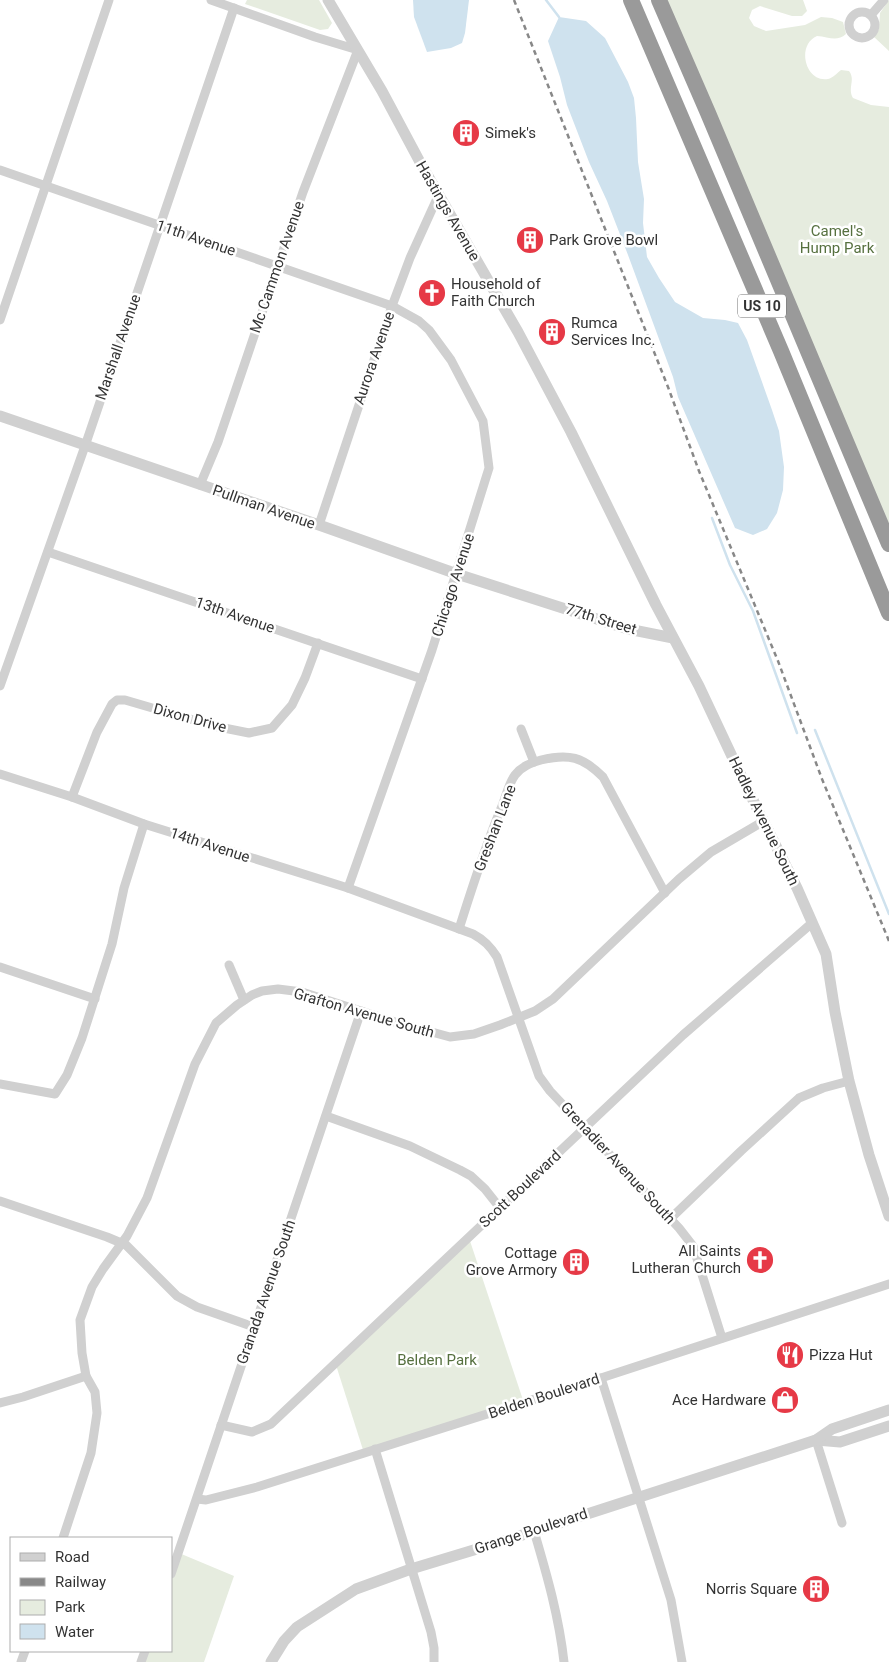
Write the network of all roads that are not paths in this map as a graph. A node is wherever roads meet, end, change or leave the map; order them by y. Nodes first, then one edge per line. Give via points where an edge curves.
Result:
1 (109, 0) edge
2 (211, 0) edge
3 (328, 0) edge
4 (631, 0) edge
5 (659, 0) edge
6 (884, 0) edge
7 (234, 8) junction
8 (872, 15) dead end
9 (358, 50) junction
10 (0, 170) edge
11 (46, 186) junction
12 (438, 194) junction
13 (159, 225) junction
14 (277, 267) junction
15 (392, 306) junction
16 (0, 320) edge
17 (0, 416) edge
18 (85, 446) junction
19 (580, 449) joint
20 (200, 485) junction
21 (319, 525) junction
22 (889, 544) edge
23 (48, 552) junction
24 (456, 574) junction
25 (529, 596) joint
26 (889, 613) edge
27 (673, 638) junction
28 (318, 643) junction
29 (422, 679) junction
30 (0, 686) edge
31 (521, 729) dead end
32 (534, 762) junction
33 (0, 774) edge
34 (72, 797) junction
35 (764, 821) junction
36 (144, 824) junction
37 (348, 888) junction
38 (665, 893) junction
39 (812, 923) junction
40 (459, 929) junction
41 (229, 965) dead end
42 (0, 967) edge
43 (95, 999) junction
44 (244, 1000) junction
45 (361, 1011) junction
46 (518, 1018) junction
47 (849, 1081) junction
48 (0, 1084) edge
49 (326, 1116) junction
50 (585, 1128) junction
51 (0, 1201) edge
52 (500, 1208) junction
53 (889, 1216) edge
54 (670, 1219) junction
55 (121, 1243) junction
56 (889, 1284) edge
57 (254, 1327) junction
58 (722, 1338) junction
59 (86, 1376) junction
60 (601, 1378) junction
61 (0, 1403) edge
62 (889, 1410) edge
63 (221, 1425) junction
64 (889, 1426) edge
65 (816, 1440) junction
66 (375, 1449) junction
67 (639, 1497) junction
68 (197, 1499) junction
69 (842, 1523) dead end
70 (534, 1531) junction
71 (63, 1537) edge
72 (412, 1569) junction
73 (172, 1571) edge
74 (271, 1662) edge
75 (434, 1662) edge
76 (564, 1662) edge
77 (682, 1662) edge

1 - 11 street
2 - 7 street
3 - 9 street, Hastings Avenue
4 - 26 highway, US 10
5 - 22 highway, US 10
6 - 8 street
7 - 9 street
7 - 13 street, Marshall Avenue
9 - 12 street, Hastings Avenue
9 - 14 street, Mc Cammon Avenue
10 - 11 street, 11th Avenue
11 - 13 street, 11th Avenue
11 - 16 street
12 - 15 street, Aurora Avenue
12 - 19 street, Hastings Avenue
13 - 14 street, 11th Avenue
13 - 18 street, Marshall Avenue
14 - 15 street, 11th Avenue
14 - 20 street, Mc Cammon Avenue via 218,442
15 - 21 street, Aurora Avenue
15 - 24 street, Chicago Avenue via 428,330 451,360 483,421 489,468
17 - 18 street, Pullman Avenue
18 - 20 street, Pullman Avenue
18 - 23 street, Marshall Avenue
19 - 27 street, Hadley Avenue South
20 - 21 street, Pullman Avenue
21 - 24 street, Pullman Avenue
23 - 28 street, 13th Avenue
23 - 30 street, Marshall Avenue
24 - 25 street, Pullman Avenue
24 - 29 street, Chicago Avenue
25 - 27 street, 77th Street via 628,629
27 - 35 street, Hadley Avenue South
28 - 29 street, 13th Avenue
28 - 34 street, Dixon Drive via 292,705 272,728 249,733 118,700 112,704 97,732
29 - 37 street, Chicago Avenue
31 - 32 street
32 - 38 street, Greshan Lane via 567,756 592,765 603,777
32 - 40 street, Greshan Lane via 514,776 489,835
33 - 34 street, 14th Avenue
34 - 36 street, 14th Avenue
35 - 38 street, Grafton Avenue South via 711,852
35 - 39 street, Hadley Avenue South
36 - 37 street, 14th Avenue
36 - 43 street
37 - 40 street, 14th Avenue
38 - 46 street, Grafton Avenue South via 553,999
39 - 47 street, Hadley Avenue South via 826,954
39 - 50 street, Scott Boulevard via 682,1035
40 - 46 street, Grenadier Avenue South via 490,945
41 - 44 street
42 - 43 street
43 - 48 street via 67,1075 55,1094
44 - 45 street, Grafton Avenue South via 278,988 302,992
44 - 55 street, Grafton Avenue South via 212,1029 189,1078 147,1198
45 - 46 street, Grafton Avenue South via 446,1037 474,1034
45 - 49 street, Granada Avenue South
46 - 50 street, Grenadier Avenue South via 539,1076
47 - 53 street, Hadley Avenue South
47 - 54 street via 799,1098
49 - 52 street via 410,1146 460,1170 485,1189
49 - 57 street, Granada Avenue South
50 - 52 street, Scott Boulevard
50 - 54 street, Grenadier Avenue South
51 - 55 street
52 - 63 street, Scott Boulevard via 271,1424 252,1432
54 - 58 street, Grenadier Avenue South via 693,1246
55 - 57 street via 177,1296 197,1307
55 - 59 street, Grafton Avenue South via 92,1287 80,1320
56 - 58 street, Belden Boulevard
57 - 63 street, Granada Avenue South
58 - 60 street, Belden Boulevard
59 - 61 street
59 - 71 street, Grafton Avenue South via 94,1392 97,1413 95,1436
60 - 66 street, Belden Boulevard
60 - 67 street
62 - 65 street, Grange Boulevard via 832,1429
63 - 68 street, Granada Avenue South
64 - 65 street, Grange Boulevard via 840,1442
65 - 67 street, Grange Boulevard
65 - 69 street
66 - 68 street, Belden Boulevard via 257,1487 206,1500
66 - 72 street
67 - 70 street, Grange Boulevard
67 - 77 street via 671,1600
68 - 73 street, Granada Avenue South
70 - 72 street, Grange Boulevard
70 - 76 street via 552,1594
72 - 74 street, Grange Boulevard via 356,1589 321,1611 290,1634
72 - 75 street via 431,1632

